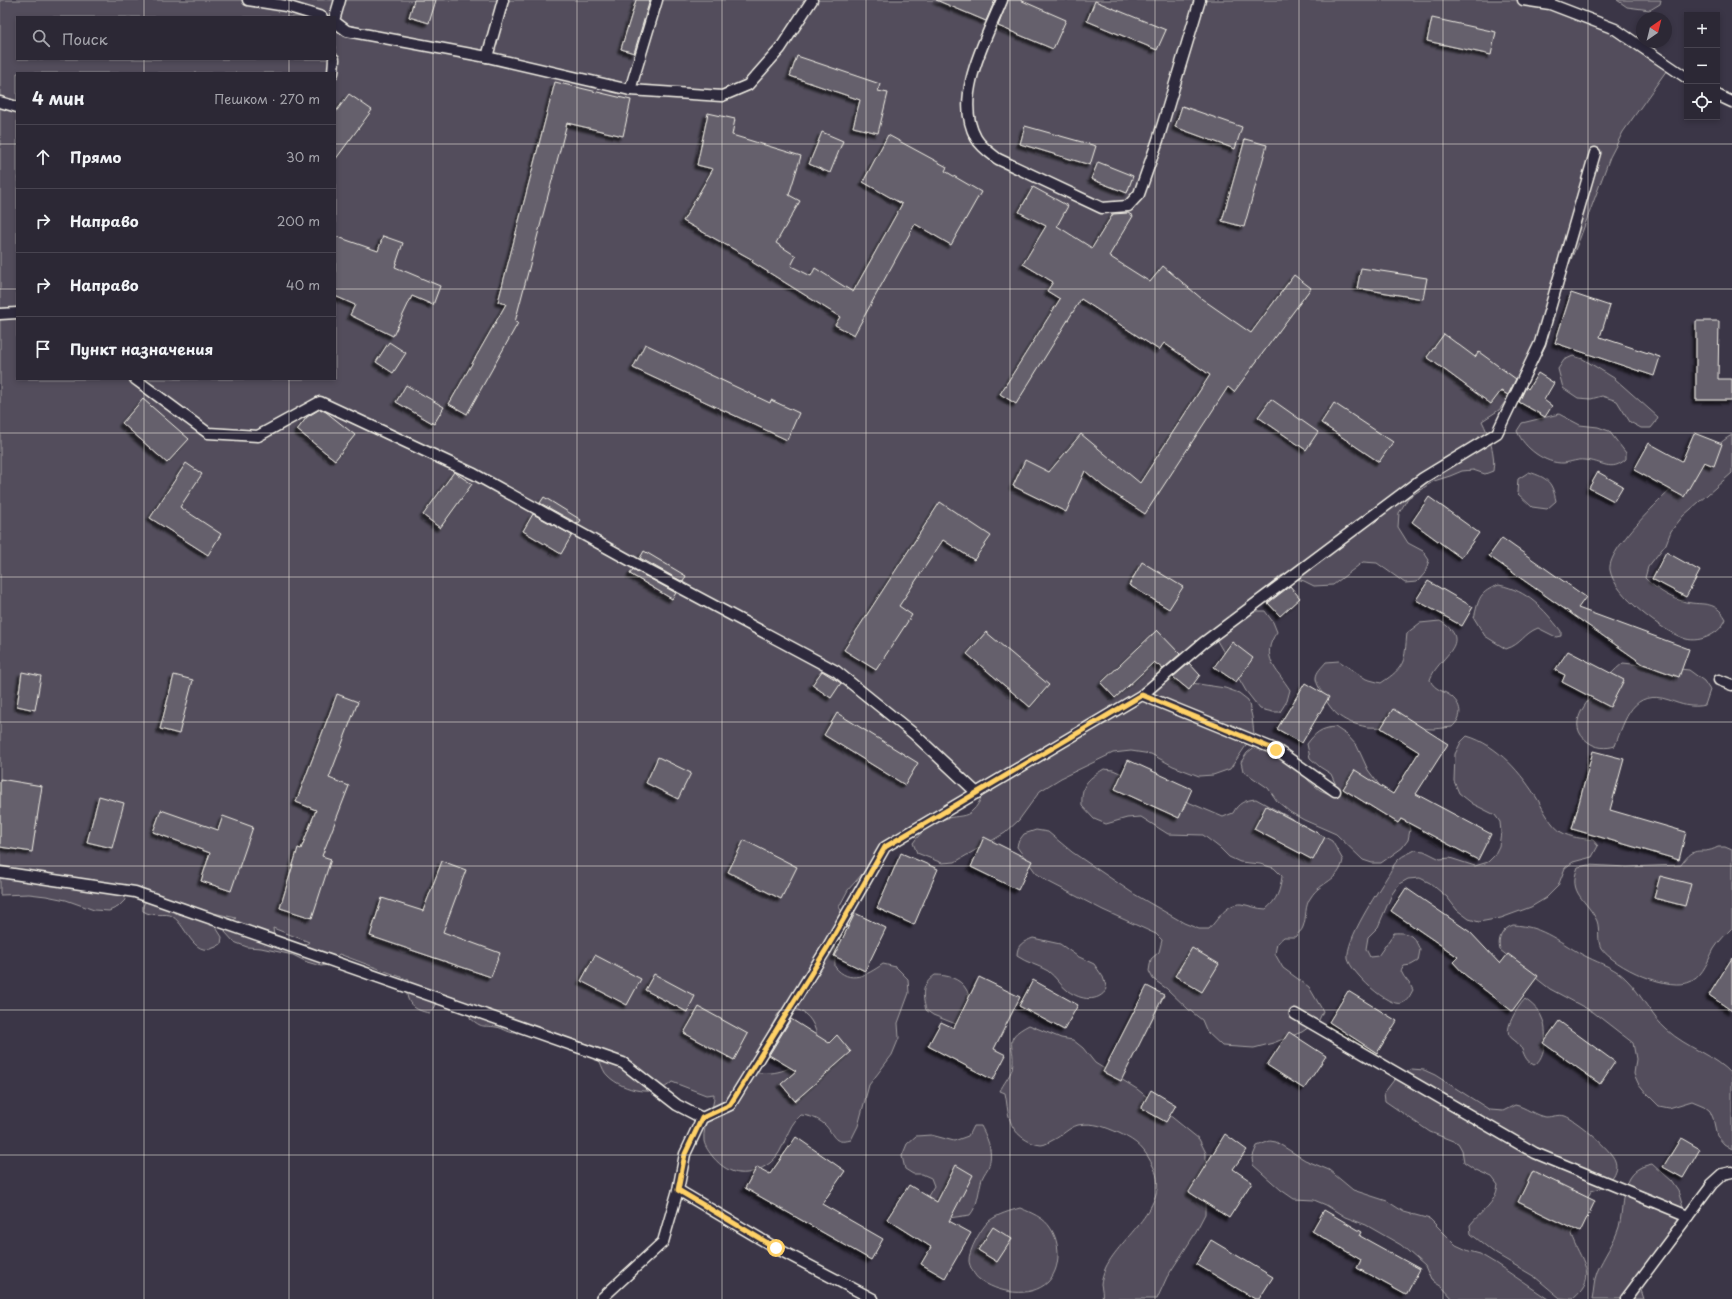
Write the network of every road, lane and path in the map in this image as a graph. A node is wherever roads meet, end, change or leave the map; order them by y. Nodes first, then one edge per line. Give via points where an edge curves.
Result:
1 (248, 0) edge
2 (340, 0) edge
3 (503, 0) edge
4 (657, 0) edge
5 (812, 0) edge
6 (1002, 0) edge
7 (1200, 0) edge
8 (1523, 0) edge
9 (319, 16) edge
10 (335, 16) edge
11 (336, 23) edge
12 (487, 57) junction
13 (334, 60) edge
14 (333, 72) edge
15 (1684, 76) edge
16 (630, 90) junction
17 (1720, 96) edge
18 (0, 102) edge
19 (1732, 102) edge
20 (16, 107) edge
21 (1595, 153) dead end
22 (16, 313) edge
23 (0, 314) edge
24 (136, 380) edge
25 (1719, 680) dead end
26 (1732, 685) edge
27 (1142, 695) junction
28 (1335, 791) dead end
29 (977, 794) junction
30 (0, 872) edge
31 (1295, 1014) dead end
32 (702, 1118) junction
33 (1732, 1172) edge
34 (678, 1190) junction
35 (1688, 1216) junction
36 (600, 1299) edge
37 (873, 1299) edge
38 (1626, 1299) edge

1 - 9 lane via 286,6
2 - 10 lane
3 - 12 lane
4 - 16 lane
5 - 16 lane via 780,49 748,85 722,96
6 - 7 lane via 971,76 967,106 976,139 998,159 1102,208 1114,208 1128,206 1139,194
8 - 15 lane via 1550,4 1615,29
11 - 12 lane via 347,30
12 - 16 lane
13 - 14 lane
17 - 19 lane
18 - 20 lane
21 - 27 lane via 1540,343 1497,433 1423,478 1204,643
22 - 23 lane
24 - 29 lane via 208,433 258,436 320,402 474,474 836,671 914,734
25 - 26 lane
27 - 28 lane via 1276,750
27 - 29 lane
29 - 32 lane via 885,847 827,948 730,1105
30 - 32 lane via 142,894 623,1063 677,1105
31 - 35 lane via 1535,1153
32 - 34 lane via 685,1154
33 - 35 lane via 1723,1174 1712,1184
34 - 36 lane via 663,1242
34 - 37 lane via 776,1248
35 - 38 lane

